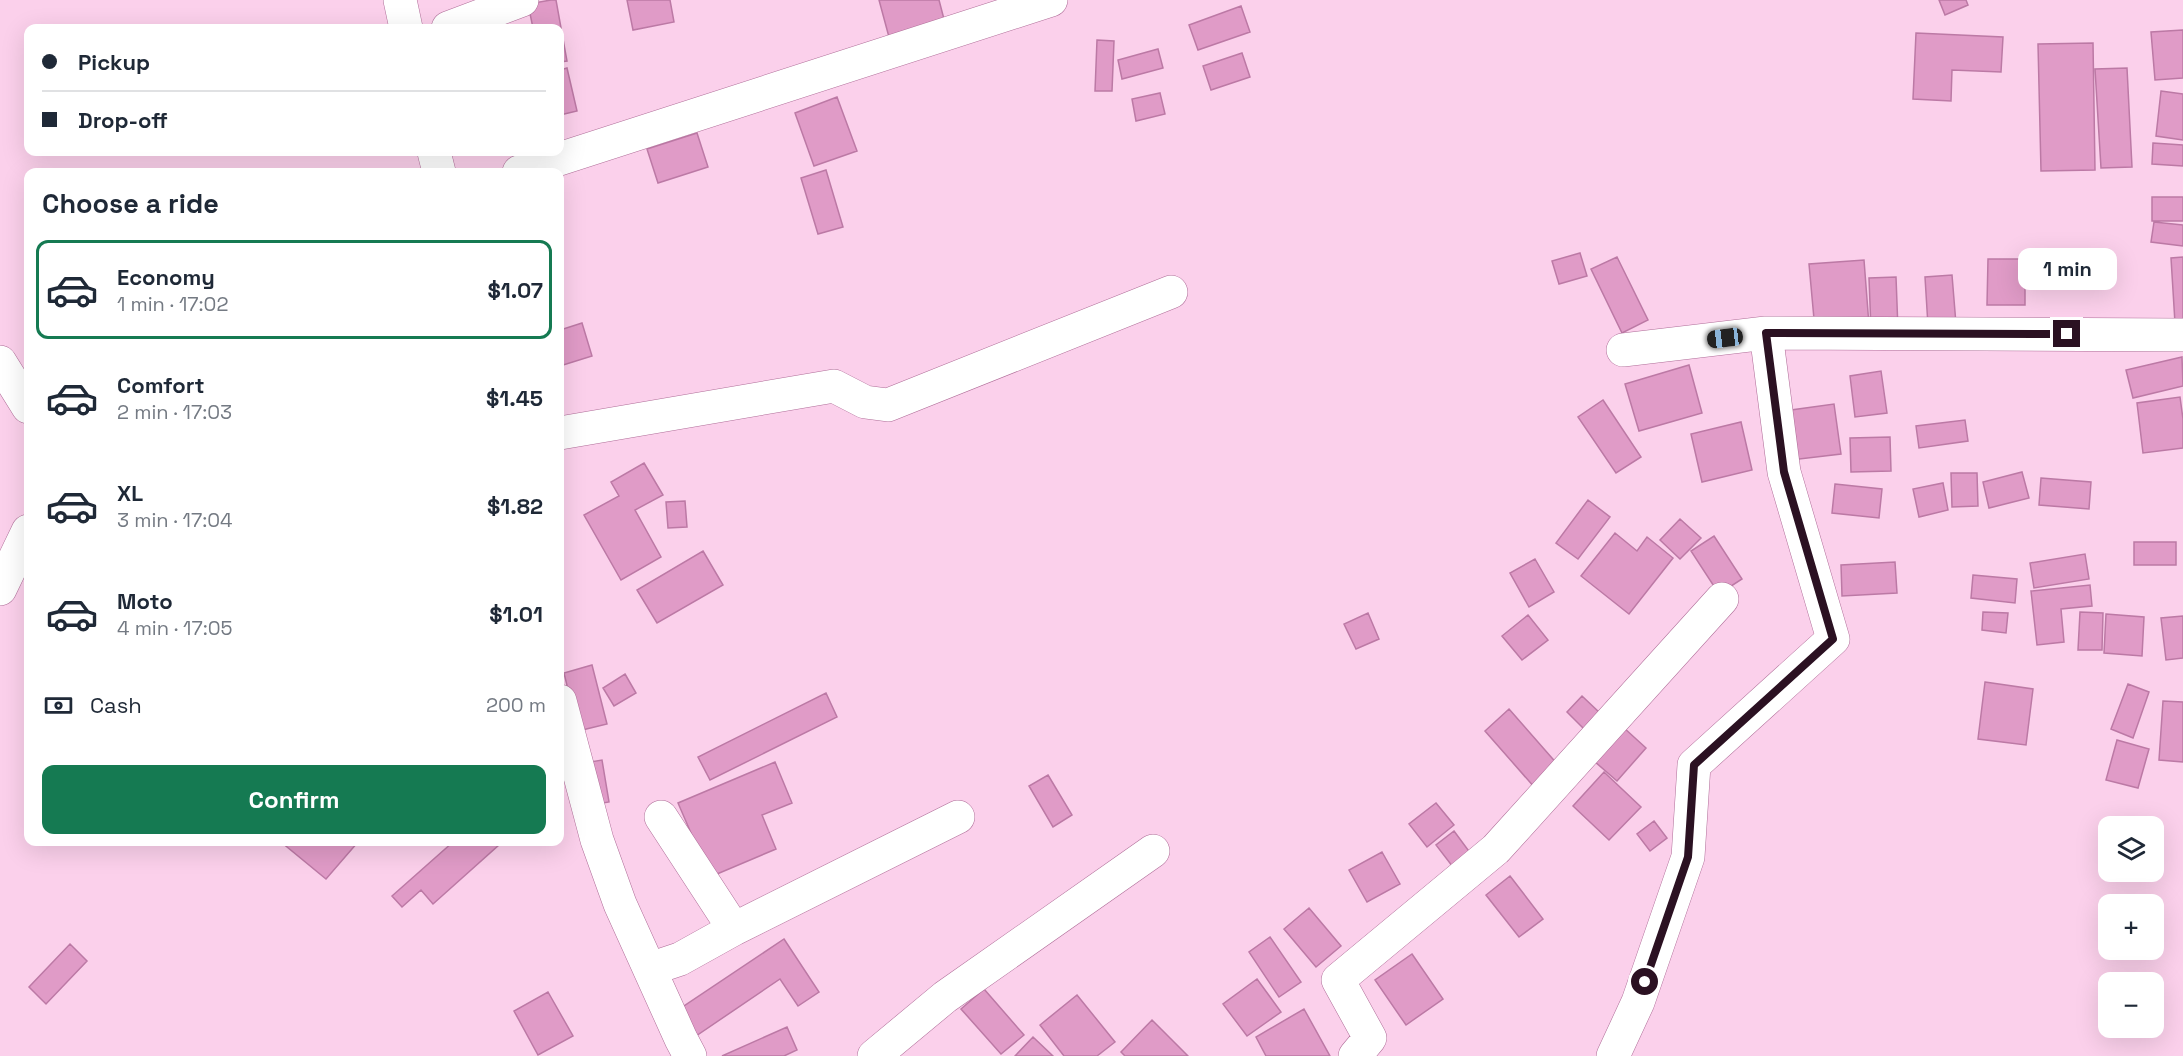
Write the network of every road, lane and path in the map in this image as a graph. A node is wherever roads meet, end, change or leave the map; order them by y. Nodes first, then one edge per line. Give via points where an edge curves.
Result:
1 (400, 0) edge
2 (522, 0) edge
3 (1051, 0) edge
4 (405, 24) edge
5 (459, 24) edge
6 (531, 168) edge
7 (1171, 292) dead end
8 (1766, 333) junction
9 (2183, 335) edge
10 (1623, 351) dead end
11 (0, 362) edge
12 (24, 401) edge
13 (564, 432) edge
14 (24, 539) edge
15 (0, 589) edge
16 (1722, 599) dead end
17 (564, 716) edge
18 (661, 817) dead end
19 (958, 818) dead end
20 (1154, 851) dead end
21 (734, 928) junction
22 (650, 969) junction
23 (690, 1056) edge
24 (874, 1056) edge
25 (1355, 1056) edge
26 (1613, 1056) edge

1 - 4 street
2 - 5 street
3 - 6 street
7 - 13 street via 888,405 865,402 834,386
8 - 9 street
8 - 10 street
8 - 26 street via 1784,472 1833,639 1694,765 1688,857 1638,1002
11 - 12 street
14 - 15 street
16 - 25 street via 1496,849 1338,980 1370,1038
17 - 22 street via 597,840 620,904
18 - 21 street
19 - 21 street
20 - 24 street via 945,997
21 - 22 street via 680,959
22 - 23 street

